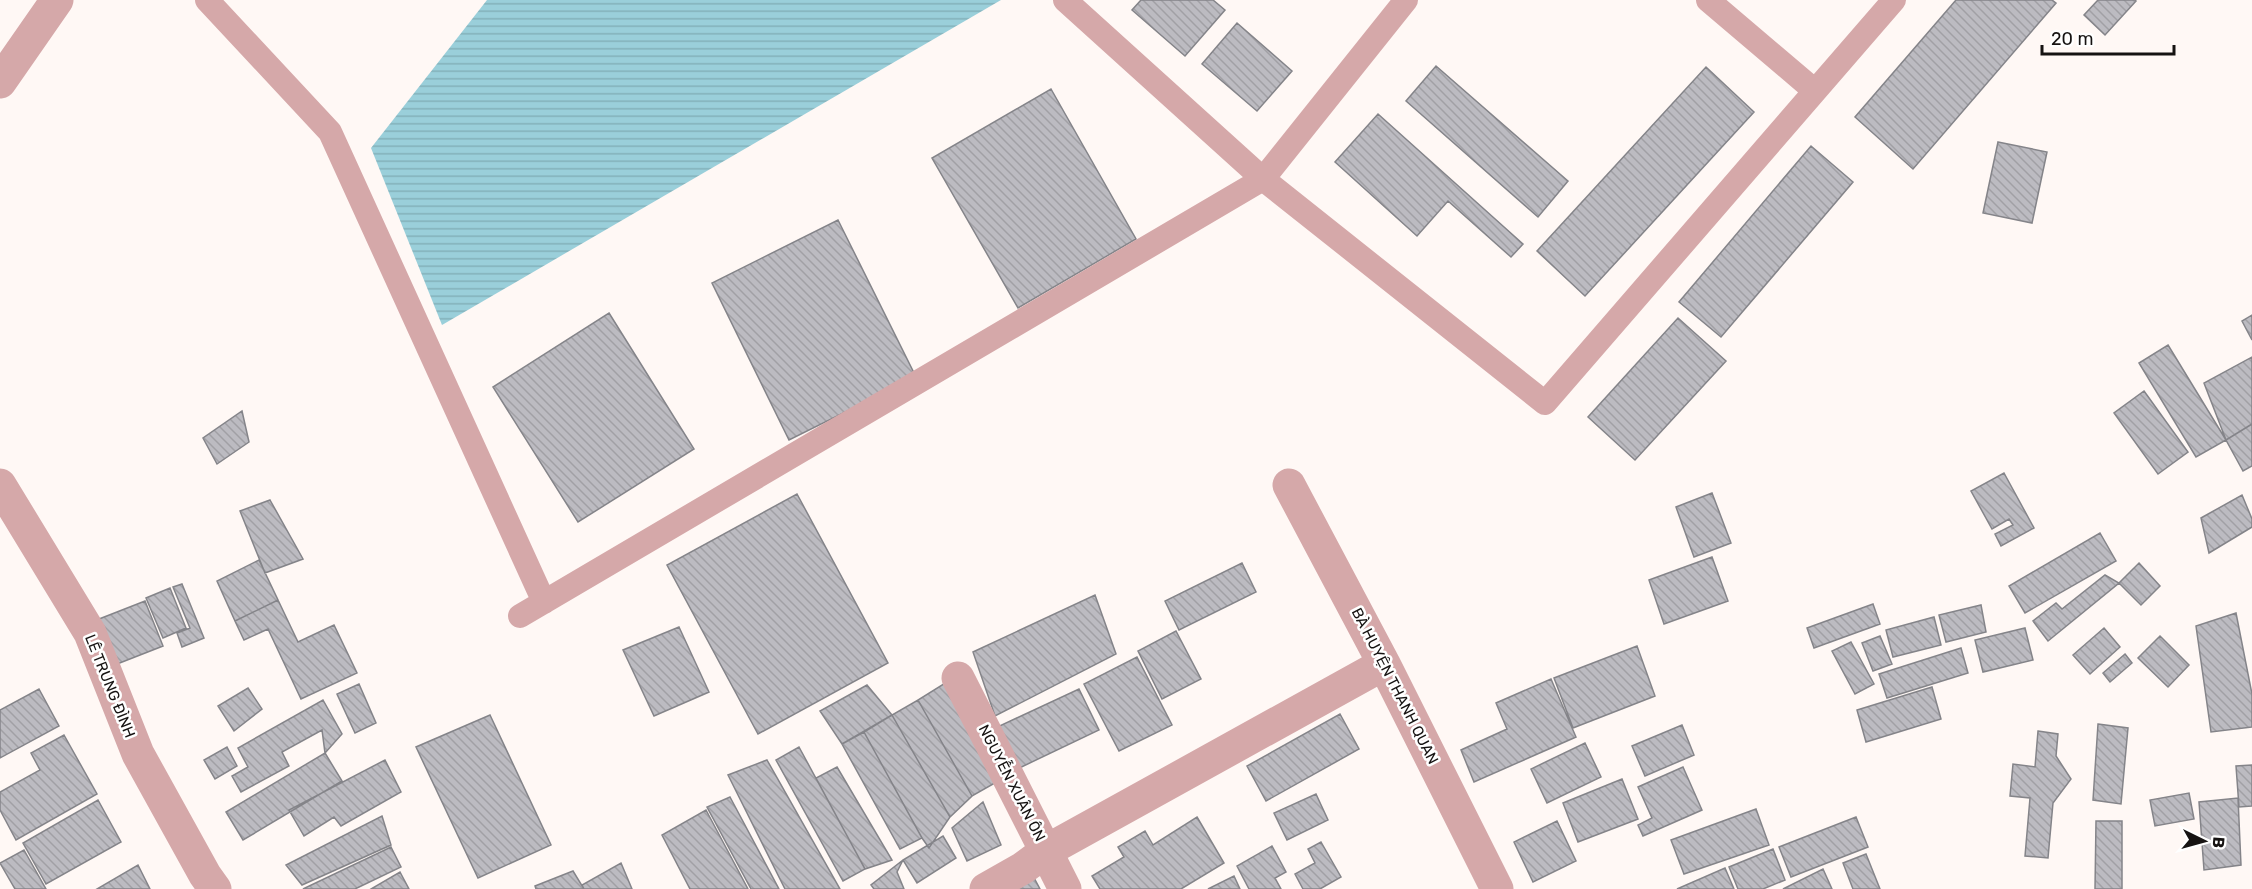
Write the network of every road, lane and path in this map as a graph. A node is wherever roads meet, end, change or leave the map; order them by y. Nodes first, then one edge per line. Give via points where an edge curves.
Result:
1 (57, 0) edge
2 (207, 0) edge
3 (1065, 0) edge
4 (1406, 0) edge
5 (1708, 0) edge
6 (1894, 0) edge
7 (0, 82) edge
8 (1815, 91) junction
9 (1263, 179) junction
10 (0, 484) edge
11 (1289, 485) dead end
12 (544, 602) junction
13 (520, 616) dead end
14 (1384, 664) junction
15 (958, 678) dead end
16 (1046, 851) junction
17 (216, 889) edge
18 (986, 889) edge
19 (1065, 889) edge
20 (1497, 889) edge

1 - 7 street
2 - 12 lane via 330,132
3 - 9 lane
4 - 9 lane
5 - 8 lane
6 - 8 lane
8 - 9 lane via 1545,403
9 - 12 lane
10 - 17 street, LÊ TRUNG ĐÌNH via 90,633 138,754
11 - 14 street, BÀ HUYỆN THANH QUAN
12 - 13 lane
14 - 16 street
14 - 20 street, BÀ HUYỆN THANH QUAN
15 - 16 street, NGUYỄN XUÂN ÔN
16 - 18 street
16 - 19 street, NGUYỄN XUÂN ÔN

